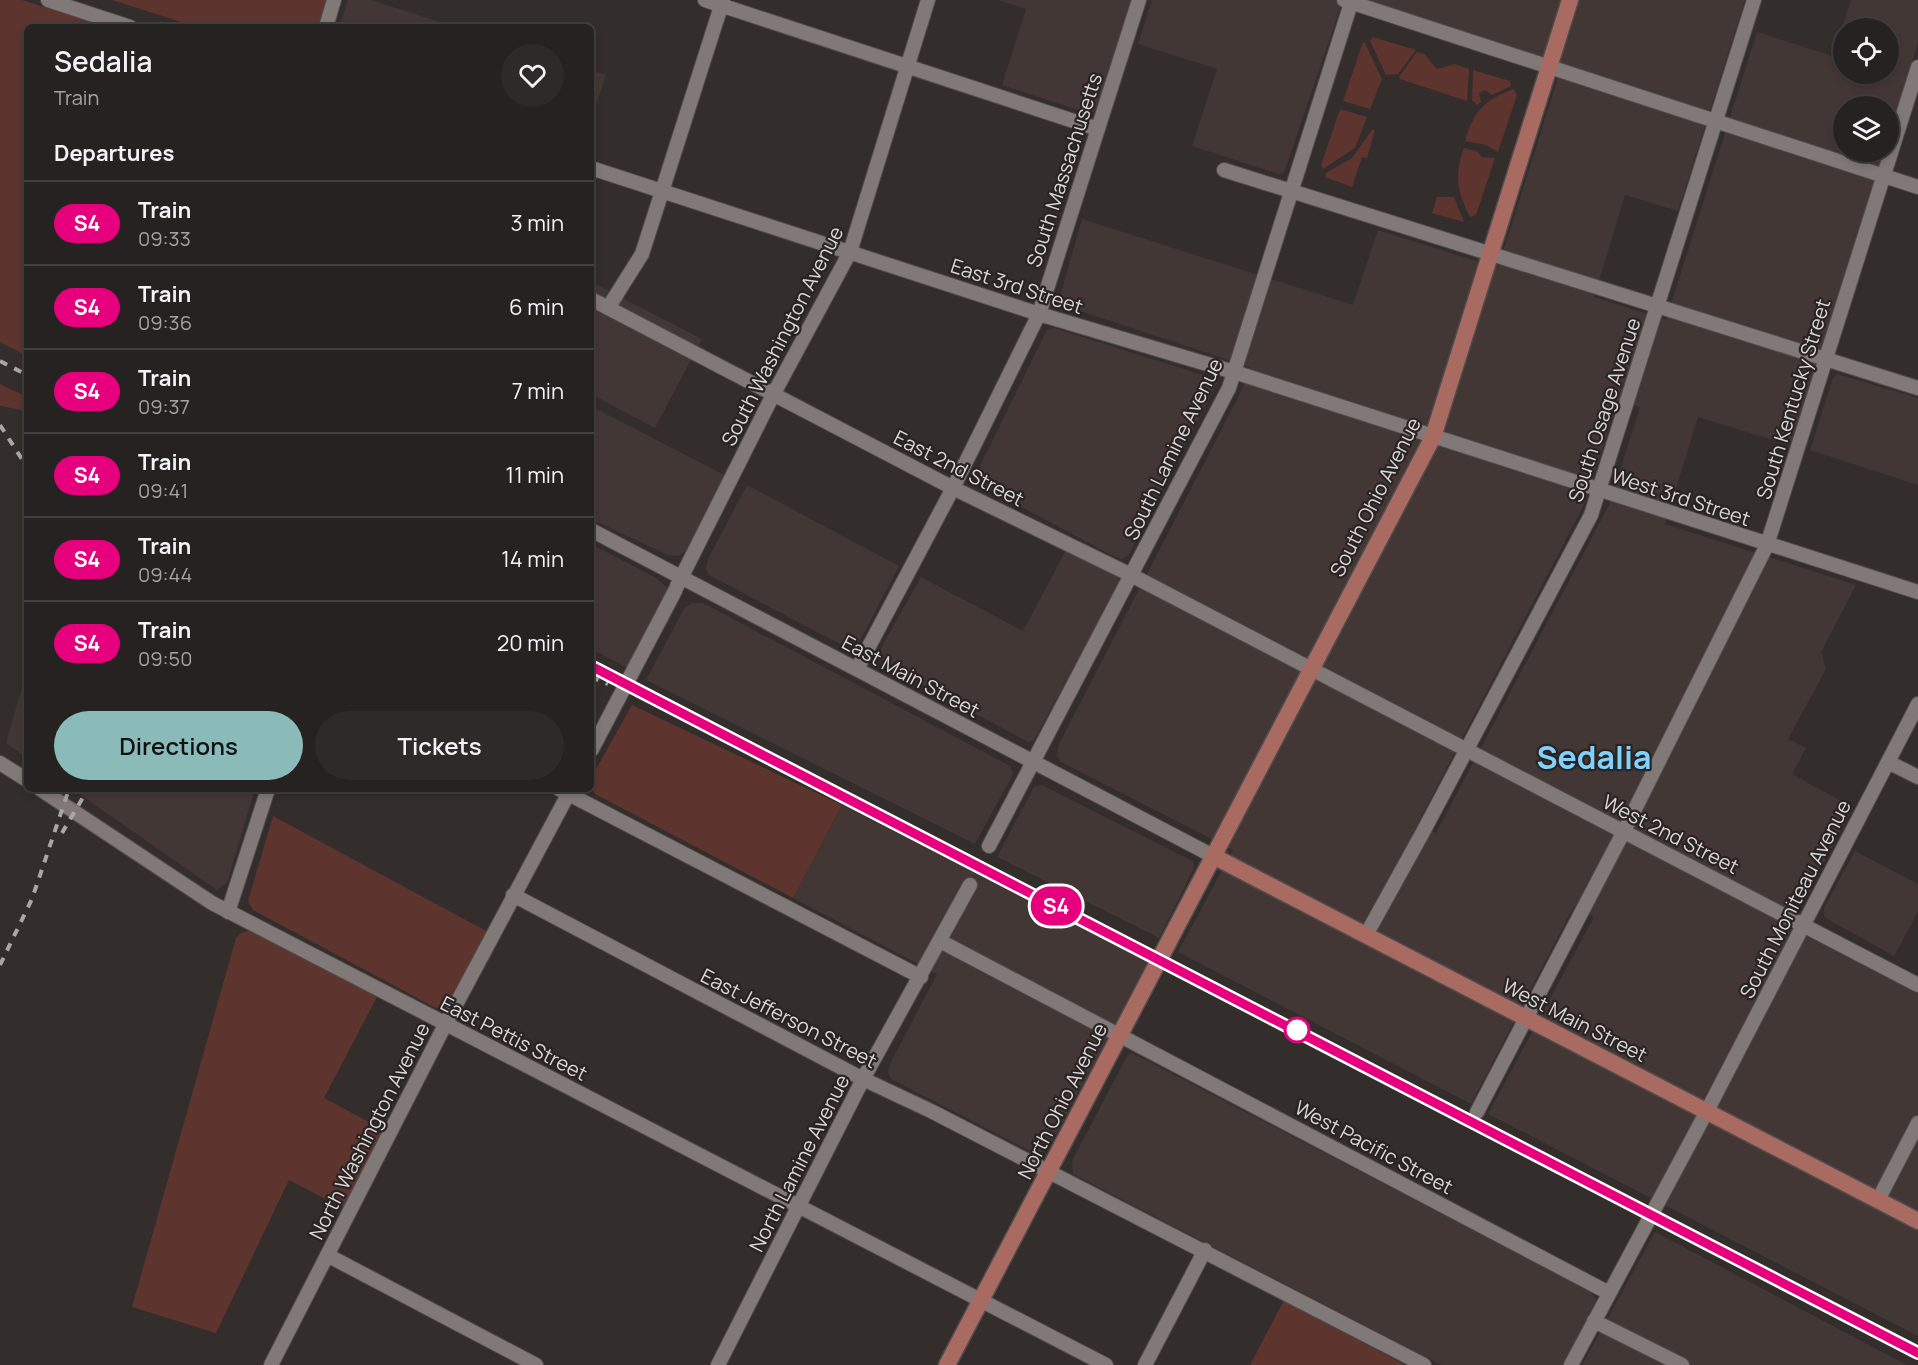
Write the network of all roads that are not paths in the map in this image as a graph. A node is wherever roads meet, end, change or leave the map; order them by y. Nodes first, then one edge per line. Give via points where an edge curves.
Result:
1 (48, 0) edge
2 (334, 0) edge
3 (705, 0) edge
4 (928, 0) edge
5 (1139, 0) edge
6 (1570, 0) edge
7 (1754, 0) edge
8 (1349, 1) edge
9 (722, 3) edge
10 (121, 24) edge
11 (327, 24) edge
12 (906, 65) junction
13 (1918, 67) edge
14 (1549, 68) junction
15 (1716, 122) junction
16 (1098, 129) junction
17 (594, 169) edge
18 (1224, 170) dead end
19 (1884, 176) junction
20 (1918, 187) edge
21 (662, 190) junction
22 (1293, 192) junction
23 (850, 252) junction
24 (1491, 254) junction
25 (594, 301) edge
26 (1658, 306) junction
27 (608, 308) junction
28 (1039, 314) junction
29 (1826, 359) junction
30 (1234, 372) junction
31 (1918, 388) edge
32 (773, 395) junction
33 (1432, 436) junction
34 (953, 488) junction
35 (1600, 492) junction
36 (594, 532) edge
37 (1767, 544) junction
38 (1131, 575) junction
39 (679, 583) junction
40 (1918, 592) edge
41 (1311, 668) junction
42 (857, 669) junction
43 (1918, 704) edge
44 (594, 745) edge
45 (1465, 751) junction
46 (1033, 762) junction
47 (1888, 762) junction
48 (0, 763) edge
49 (1918, 777) edge
50 (24, 778) edge
51 (44, 792) edge
52 (267, 792) edge
53 (565, 792) edge
54 (568, 792) edge
55 (1624, 831) junction
56 (989, 846) dead end
57 (1214, 856) junction
58 (970, 885) dead end
59 (513, 895) junction
60 (228, 912) junction
61 (1804, 925) junction
62 (1366, 935) junction
63 (940, 941) junction
64 (921, 977) junction
65 (1918, 985) edge
66 (1526, 1018) junction
67 (445, 1025) junction
68 (1120, 1035) junction
69 (863, 1079) junction
70 (1707, 1111) junction
71 (1477, 1112) dead end
72 (1918, 1123) edge
73 (1050, 1171) junction
74 (1878, 1200) junction
75 (800, 1208) junction
76 (1918, 1221) edge
77 (1205, 1250) junction
78 (327, 1256) junction
79 (1609, 1293) junction
80 (982, 1301) junction
81 (1594, 1321) junction
82 (271, 1365) edge
83 (536, 1365) edge
84 (718, 1365) edge
85 (947, 1365) edge
86 (1106, 1365) edge
87 (1145, 1365) edge
88 (1424, 1365) edge
89 (1571, 1365) edge
90 (1682, 1365) edge

1 - 10 street
2 - 11 street
3 - 9 street
4 - 12 street, South Washington Avenue
5 - 16 street, South Massachusetts
6 - 14 main road, South Ohio Avenue
7 - 15 street, South Osage Avenue
8 - 14 street
8 - 22 street, South Lamine Avenue
9 - 12 street
9 - 21 street
12 - 16 street
12 - 23 street, South Washington Avenue
13 - 19 street, South Kentucky Street
14 - 15 street
14 - 24 main road, South Ohio Avenue
15 - 19 street
15 - 26 street, South Osage Avenue
16 - 28 street, South Massachusetts
17 - 21 street, East 3rd Street
18 - 22 street
19 - 20 street
19 - 29 street, South Kentucky Street
21 - 23 street, East 3rd Street
21 - 27 street via 642,254
22 - 24 street
22 - 30 street, South Lamine Avenue
23 - 28 street, East 3rd Street
23 - 32 street, South Washington Avenue
24 - 26 street
24 - 33 main road, South Ohio Avenue
25 - 27 street, East 2nd Street
26 - 29 street
26 - 35 street, South Osage Avenue
27 - 32 street, East 2nd Street
28 - 30 street, East 3rd Street
28 - 34 street, South Massachusetts
29 - 31 street
29 - 37 street, South Kentucky Street
30 - 33 street, East 3rd Street
30 - 38 street, South Lamine Avenue via 1224,399
32 - 34 street, East 2nd Street
32 - 39 street, South Washington Avenue
33 - 35 street, West 3rd Street
33 - 41 main road, South Ohio Avenue
34 - 38 street, East 2nd Street
34 - 42 street, South Massachusetts
35 - 37 street, West 3rd Street
35 - 45 street, South Osage Avenue
36 - 39 street, East Main Street
37 - 40 street, West 3rd Street
37 - 55 street, South Kentucky Street
38 - 41 street, East 2nd Street
38 - 46 street, South Lamine Avenue
39 - 42 street, East Main Street
39 - 44 street, bridge
41 - 45 street, West 2nd Street
41 - 57 main road, South Ohio Avenue
42 - 46 street, East Main Street
43 - 47 street, South Moniteau Avenue
45 - 55 street, West 2nd Street
45 - 62 street, South Osage Avenue
46 - 56 street
46 - 57 street, East Main Street
47 - 49 street
47 - 61 street, South Moniteau Avenue
48 - 50 street
51 - 60 street, East Pettis Street
52 - 60 street
53 - 59 street, North Washington Avenue
54 - 64 street
55 - 61 street, West 2nd Street
55 - 66 street, South Kentucky Street
57 - 62 main road, West Main Street
57 - 68 main road, North Ohio Avenue
58 - 63 street, North Lamine Avenue
59 - 67 street, North Washington Avenue
59 - 69 street, East Jefferson Street
60 - 67 street, East Pettis Street
61 - 65 street, West 2nd Street
61 - 70 street, South Moniteau Avenue
62 - 66 main road, West Main Street
63 - 64 street, North Lamine Avenue
63 - 68 street, West Pacific Street
64 - 69 street, North Lamine Avenue
66 - 70 main road, West Main Street
66 - 71 street, South Kentucky Street
67 - 75 street, East Pettis Street
67 - 78 street, North Washington Avenue
68 - 73 main road, North Ohio Avenue
68 - 79 street, West Pacific Street
69 - 73 street, East Jefferson Street
69 - 75 street, North Lamine Avenue
70 - 74 main road, West Main Street
70 - 79 street, South Moniteau Avenue
72 - 74 street
73 - 77 street, East Jefferson Street
73 - 80 main road, North Ohio Avenue
74 - 76 main road, West Main Street
75 - 80 street, East Pettis Street
75 - 84 street, North Lamine Avenue
77 - 87 street
77 - 88 street, East Jefferson Street
78 - 82 street, North Washington Avenue
78 - 83 street
79 - 81 street, South Moniteau Avenue
80 - 85 main road, North Ohio Avenue
80 - 86 street, East Pettis Street
81 - 89 street, South Moniteau Avenue
81 - 90 street

